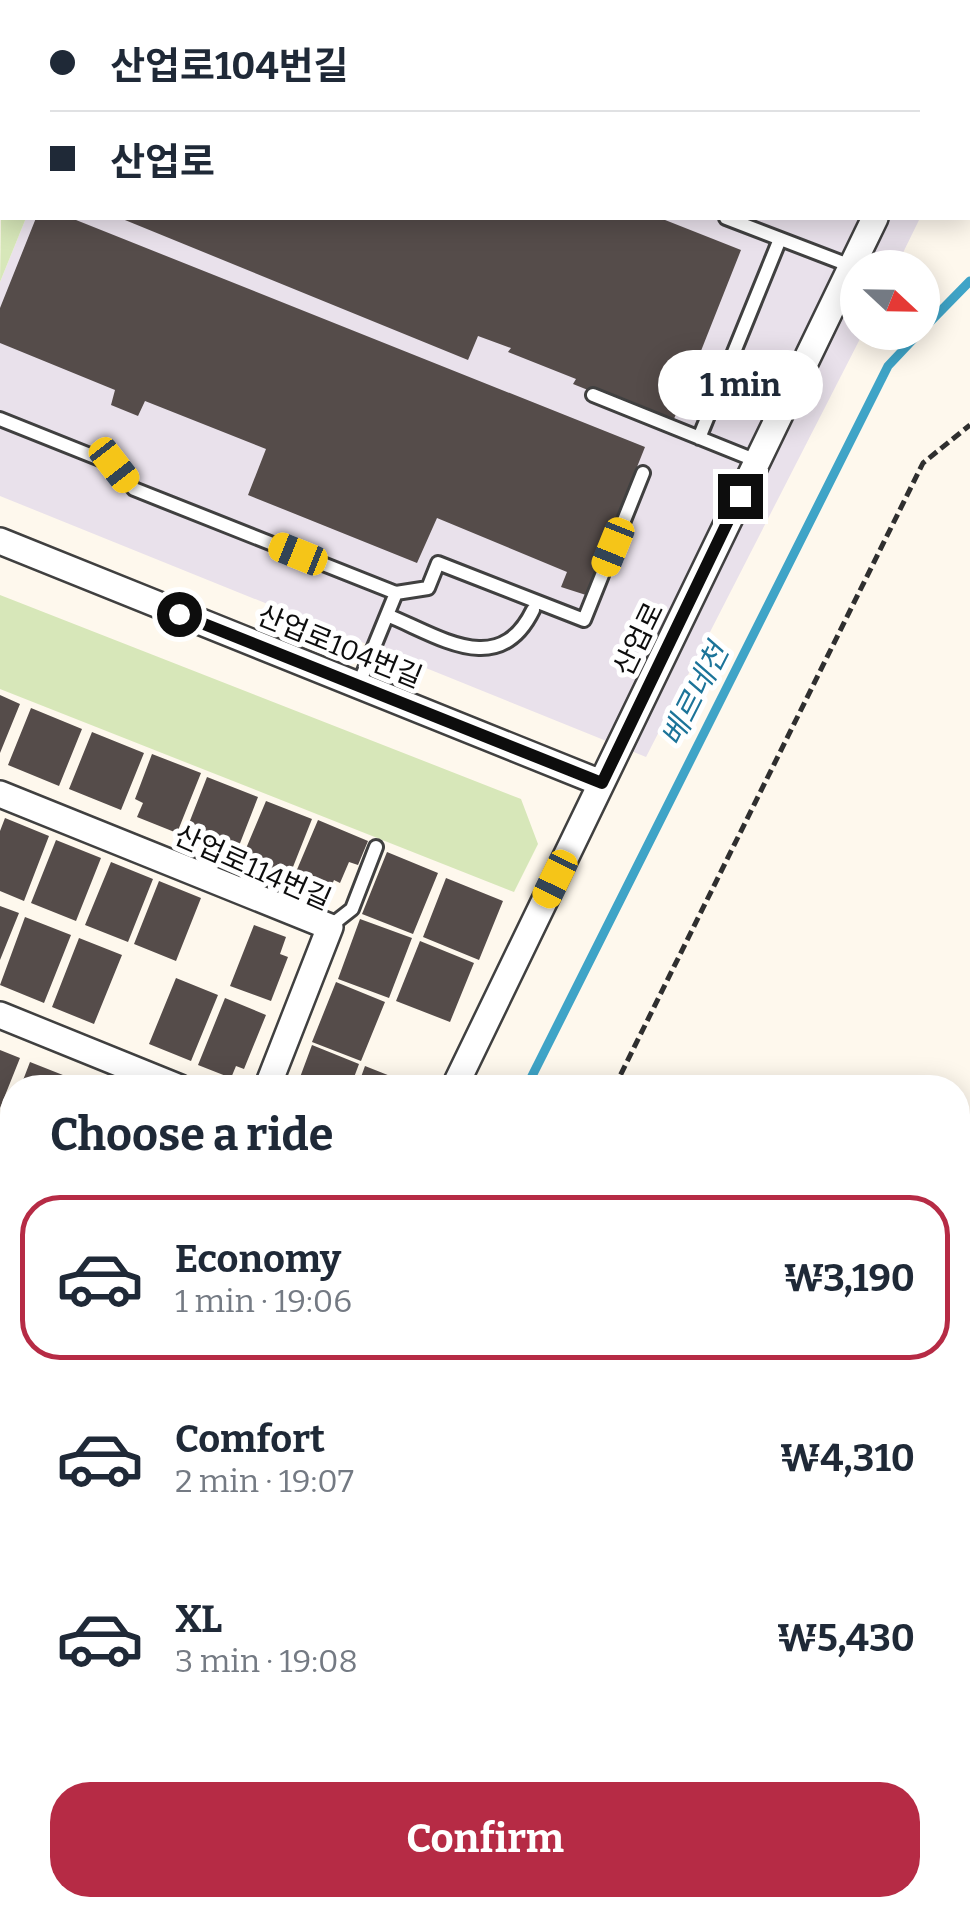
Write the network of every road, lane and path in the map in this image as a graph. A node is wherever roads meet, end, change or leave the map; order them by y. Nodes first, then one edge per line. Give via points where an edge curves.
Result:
1 (731, 220) edge
2 (874, 220) edge
3 (780, 239) junction
4 (860, 250) edge
5 (840, 262) edge
6 (840, 291) edge
7 (593, 395) dead end
8 (0, 418) edge
9 (970, 425) edge
10 (699, 438) junction
11 (758, 460) junction
12 (643, 473) dead end
13 (0, 541) edge
14 (396, 594) junction
15 (533, 610) dead end
16 (387, 615) junction
17 (358, 686) junction
18 (602, 783) junction
19 (0, 794) edge
20 (376, 847) dead end
21 (329, 927) junction
22 (0, 1015) edge
23 (148, 1075) edge
24 (271, 1075) edge
25 (460, 1075) edge
26 (620, 1075) edge

1 - 3 lane
2 - 4 street, 산업로
3 - 5 lane
3 - 10 lane
6 - 11 street, 산업로
7 - 10 lane
8 - 14 lane via 114,465 134,489
9 - 26 path via 923,463
10 - 11 lane
11 - 18 street, 산업로
12 - 14 lane via 584,620 438,563 428,588
13 - 17 street, 산업로104번길
14 - 16 lane
15 - 16 lane via 506,643 480,651
16 - 17 lane
17 - 18 street, 산업로104번길
18 - 25 street, 산업로
19 - 21 street, 산업로114번길
20 - 21 lane via 352,909
21 - 24 street, 산업로114번길
22 - 23 street

